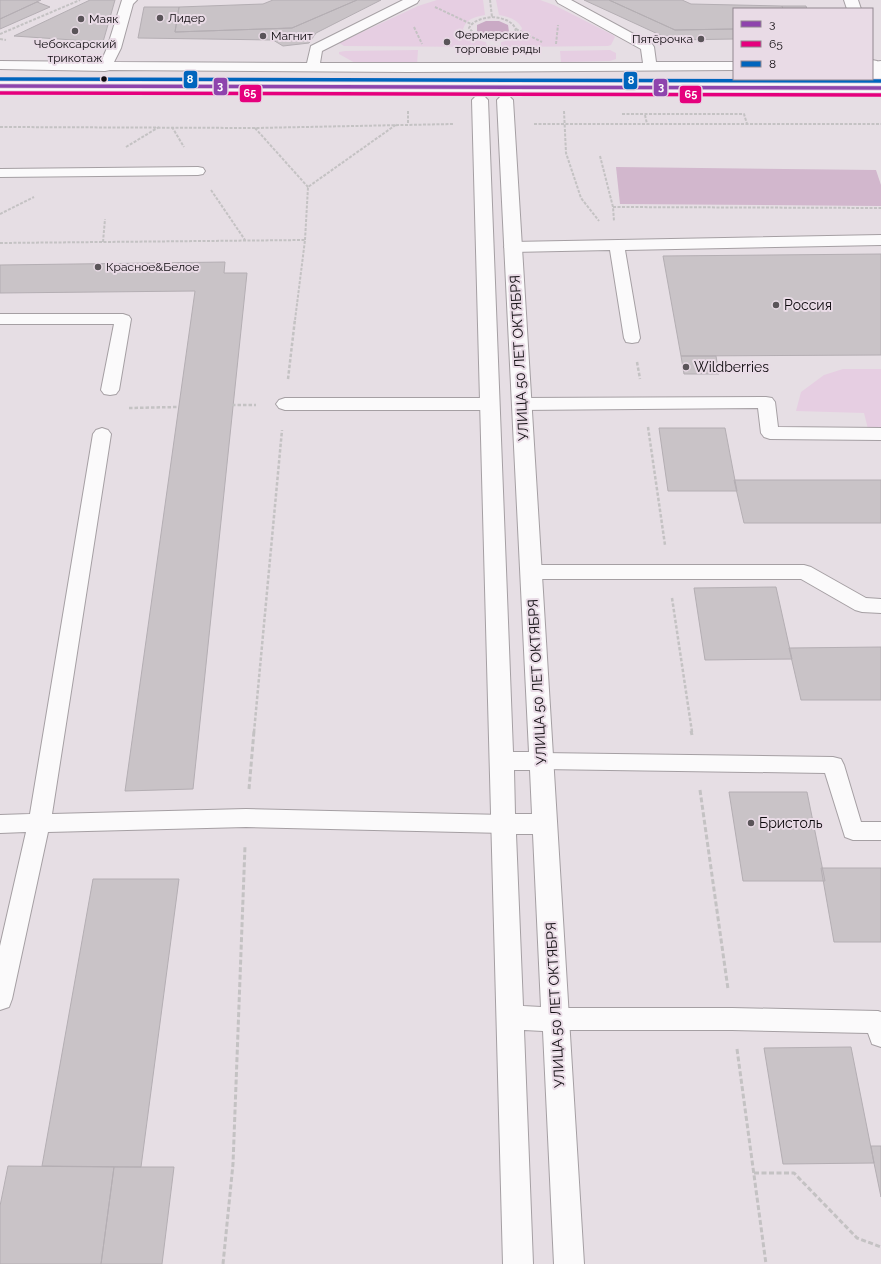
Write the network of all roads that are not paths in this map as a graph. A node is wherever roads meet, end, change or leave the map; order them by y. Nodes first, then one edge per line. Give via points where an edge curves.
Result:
1 (132, 0) edge
2 (413, 0) edge
3 (562, 0) edge
4 (0, 65) edge
5 (650, 66) junction
6 (733, 66) edge
7 (104, 67) junction
8 (313, 67) junction
9 (494, 68) junction
10 (873, 68) edge
11 (0, 89) edge
12 (881, 92) edge
13 (493, 96) junction
14 (198, 170) dead end
15 (0, 173) edge
16 (881, 240) edge
17 (617, 246) junction
18 (485, 247) junction
19 (512, 247) junction
20 (0, 319) edge
21 (632, 338) road end
22 (110, 390) dead end
23 (285, 404) road end
24 (490, 404) junction
25 (521, 404) junction
26 (102, 434) dead end
27 (881, 434) edge
28 (496, 572) junction
29 (531, 572) junction
30 (881, 606) edge
31 (502, 761) junction
32 (541, 761) junction
33 (0, 824) edge
34 (39, 824) junction
35 (504, 824) junction
36 (545, 824) junction
37 (881, 831) edge
38 (0, 999) edge
39 (510, 1018) junction
40 (556, 1019) junction
41 (881, 1036) edge
42 (518, 1264) edge
43 (570, 1264) edge

1 - 7 lane via 127,2 114,48
2 - 8 lane via 316,49
3 - 5 lane via 647,47
4 - 7 lane
5 - 6 lane
5 - 9 lane
7 - 8 lane
8 - 9 lane
9 - 13 lane
10 - 12 street
11 - 13 street
12 - 13 street
13 - 18 street, УЛИЦА 50 ЛЕТ ОКТЯБРЯ
13 - 19 street, УЛИЦА 50 ЛЕТ ОКТЯБРЯ
14 - 15 lane
16 - 17 lane
17 - 19 lane
17 - 21 lane
18 - 19 street
18 - 24 street, УЛИЦА 50 ЛЕТ ОКТЯБРЯ
19 - 25 street, УЛИЦА 50 ЛЕТ ОКТЯБРЯ
20 - 22 lane via 123,319
23 - 24 lane
24 - 25 street
24 - 28 street, УЛИЦА 50 ЛЕТ ОКТЯБРЯ
25 - 27 lane via 766,402 770,433
25 - 29 street, УЛИЦА 50 ЛЕТ ОКТЯБРЯ
26 - 34 lane
28 - 29 street
28 - 31 street, УЛИЦА 50 ЛЕТ ОКТЯБРЯ
29 - 30 lane via 804,572 862,605
29 - 32 street, УЛИЦА 50 ЛЕТ ОКТЯБРЯ
31 - 32 street
31 - 35 street, УЛИЦА 50 ЛЕТ ОКТЯБРЯ
32 - 36 street, УЛИЦА 50 ЛЕТ ОКТЯБРЯ
32 - 37 lane via 833,765 853,831
33 - 34 lane
34 - 35 lane via 246,818
34 - 38 lane
35 - 36 street
35 - 39 street, УЛИЦА 50 ЛЕТ ОКТЯБРЯ
36 - 40 street, УЛИЦА 50 ЛЕТ ОКТЯБРЯ
39 - 40 street
39 - 42 street, УЛИЦА 50 ЛЕТ ОКТЯБРЯ
40 - 41 lane via 878,1022
40 - 43 street, УЛИЦА 50 ЛЕТ ОКТЯБРЯ

